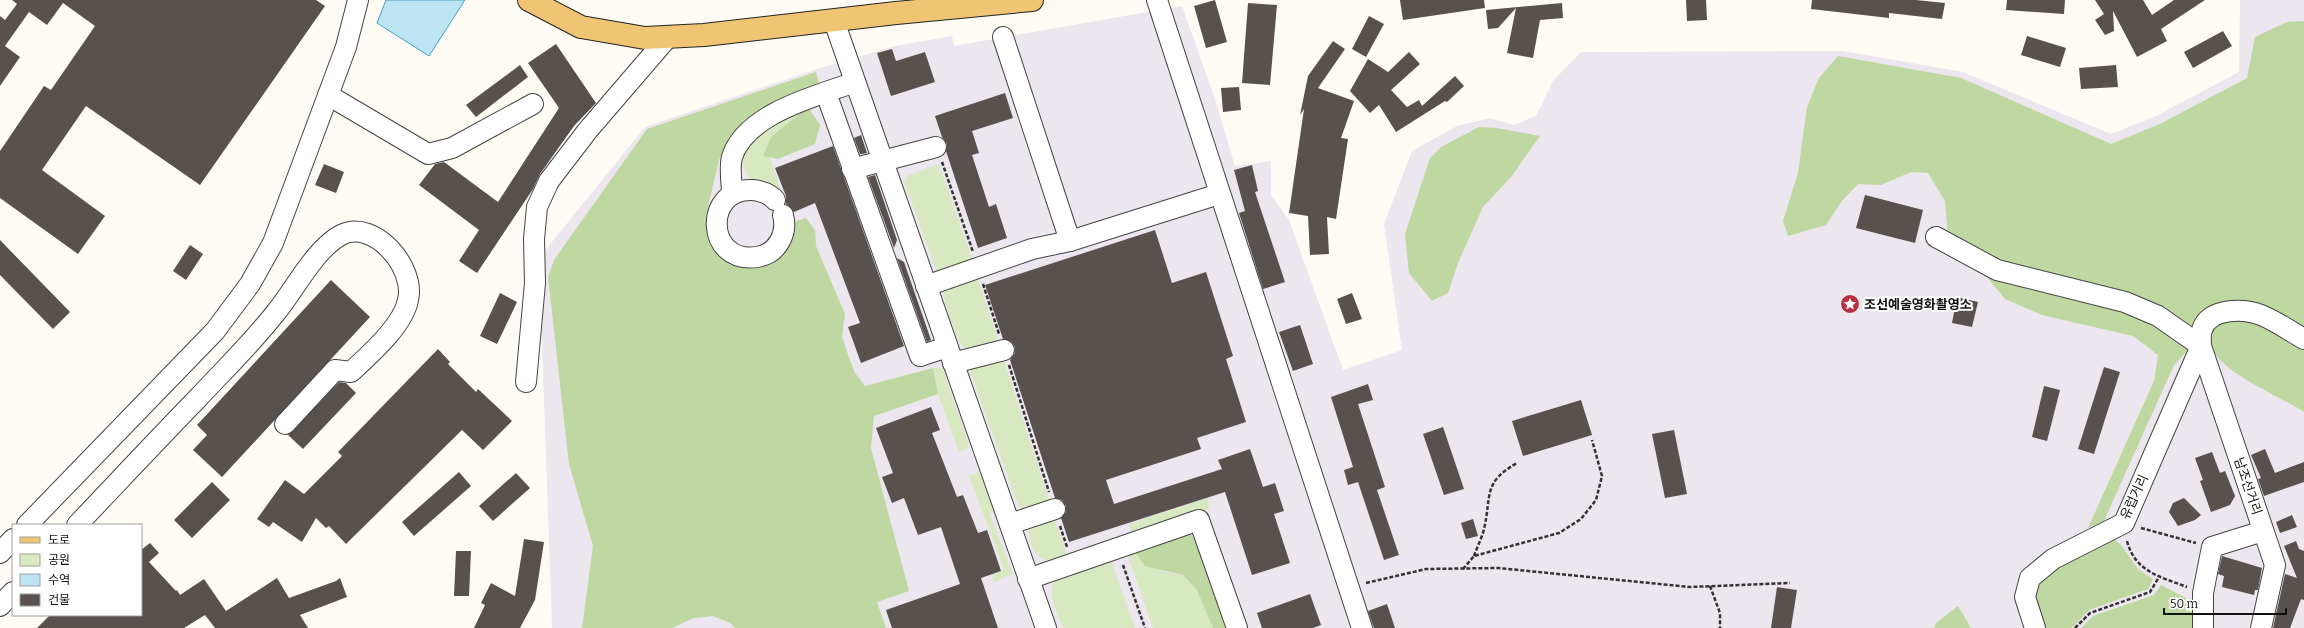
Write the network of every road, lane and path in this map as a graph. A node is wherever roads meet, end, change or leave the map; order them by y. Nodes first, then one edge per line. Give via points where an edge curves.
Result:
1 (358, 0) edge
2 (529, 0) edge
3 (1032, 0) edge
4 (1157, 0) edge
5 (896, 6) edge
6 (834, 21) junction
7 (668, 37) junction
8 (1003, 37) dead end
9 (855, 82) junction
10 (826, 93) junction
11 (328, 95) junction
12 (533, 104) dead end
13 (936, 147) dead end
14 (882, 161) junction
15 (852, 169) junction
16 (732, 194) junction
17 (1219, 194) junction
18 (1936, 238) dead end
19 (1070, 242) junction
20 (926, 286) junction
21 (2304, 339) edge
22 (2201, 346) junction
23 (1004, 350) dead end
24 (950, 355) junction
25 (526, 382) dead end
26 (285, 424) dead end
27 (1592, 440) dead end
28 (1517, 463) dead end
29 (1054, 509) dead end
30 (2124, 523) junction
31 (28, 524) edge
32 (78, 524) edge
33 (1010, 524) junction
34 (2263, 531) junction
35 (12, 540) edge
36 (2212, 547) junction
37 (1117, 548) junction
38 (0, 553) edge
39 (1474, 556) junction
40 (1462, 569) junction
41 (2159, 577) junction
42 (1028, 579) junction
43 (1790, 583) dead end
44 (1710, 586) junction
45 (1348, 588) junction
46 (12, 593) edge
47 (2203, 593) junction
48 (0, 606) edge
49 (1046, 628) edge
50 (1145, 628) edge
51 (1236, 628) edge
52 (1362, 628) edge
53 (1720, 628) edge
54 (2035, 628) edge
55 (2075, 628) edge
56 (2204, 628) edge
57 (2261, 628) edge

1 - 11 street via 346,47
2 - 7 main road via 581,27 645,38
3 - 5 main road
4 - 17 street
5 - 6 main road
6 - 7 main road
6 - 9 street
7 - 25 street via 588,130 549,181 537,207
8 - 19 street
9 - 10 street
9 - 14 street
10 - 15 street
10 - 16 street via 781,110 743,138 732,158
11 - 12 street via 428,154 452,148
11 - 31 street via 273,243 250,284 215,331
13 - 14 street
14 - 15 street
14 - 20 street
15 - 24 street via 920,356
16 - 16 street via 760,190 779,208 785,222 782,237 774,249 762,256 748,258 734,254 723,245 717,232 716,218 722,204
17 - 19 street
17 - 45 street
18 - 22 street via 1997,270 2125,302 2158,316
19 - 20 street via 1032,249
20 - 24 street
21 - 22 street via 2260,314 2224,312 2210,318 2202,330
22 - 30 street, 유럽거리
22 - 34 street, 남조선거리
23 - 24 street
24 - 33 street
26 - 32 street via 335,370 351,372 380,345 409,300 408,279 400,260 370,235 354,231 340,235 314,258 277,311 219,376
27 - 39 path via 1602,476 1596,500 1581,519 1559,533
28 - 39 path via 1502,472 1489,488 1484,530
29 - 33 street
30 - 36 path
30 - 41 path via 2127,542 2136,560 2149,573
30 - 54 street, 유럽거리 via 2053,559 2030,578 2025,597
33 - 42 street
34 - 36 street
34 - 57 street, 남조선거리 via 2275,565
35 - 38 street
36 - 47 street
37 - 42 street
37 - 50 path
37 - 51 street via 1199,520
39 - 40 path
40 - 44 path via 1498,568 1690,587
40 - 45 path via 1426,569
41 - 47 path
41 - 55 path via 2150,592 2090,613
42 - 49 street
43 - 44 path
44 - 53 path via 1720,613
45 - 52 street
46 - 48 street
47 - 56 street

